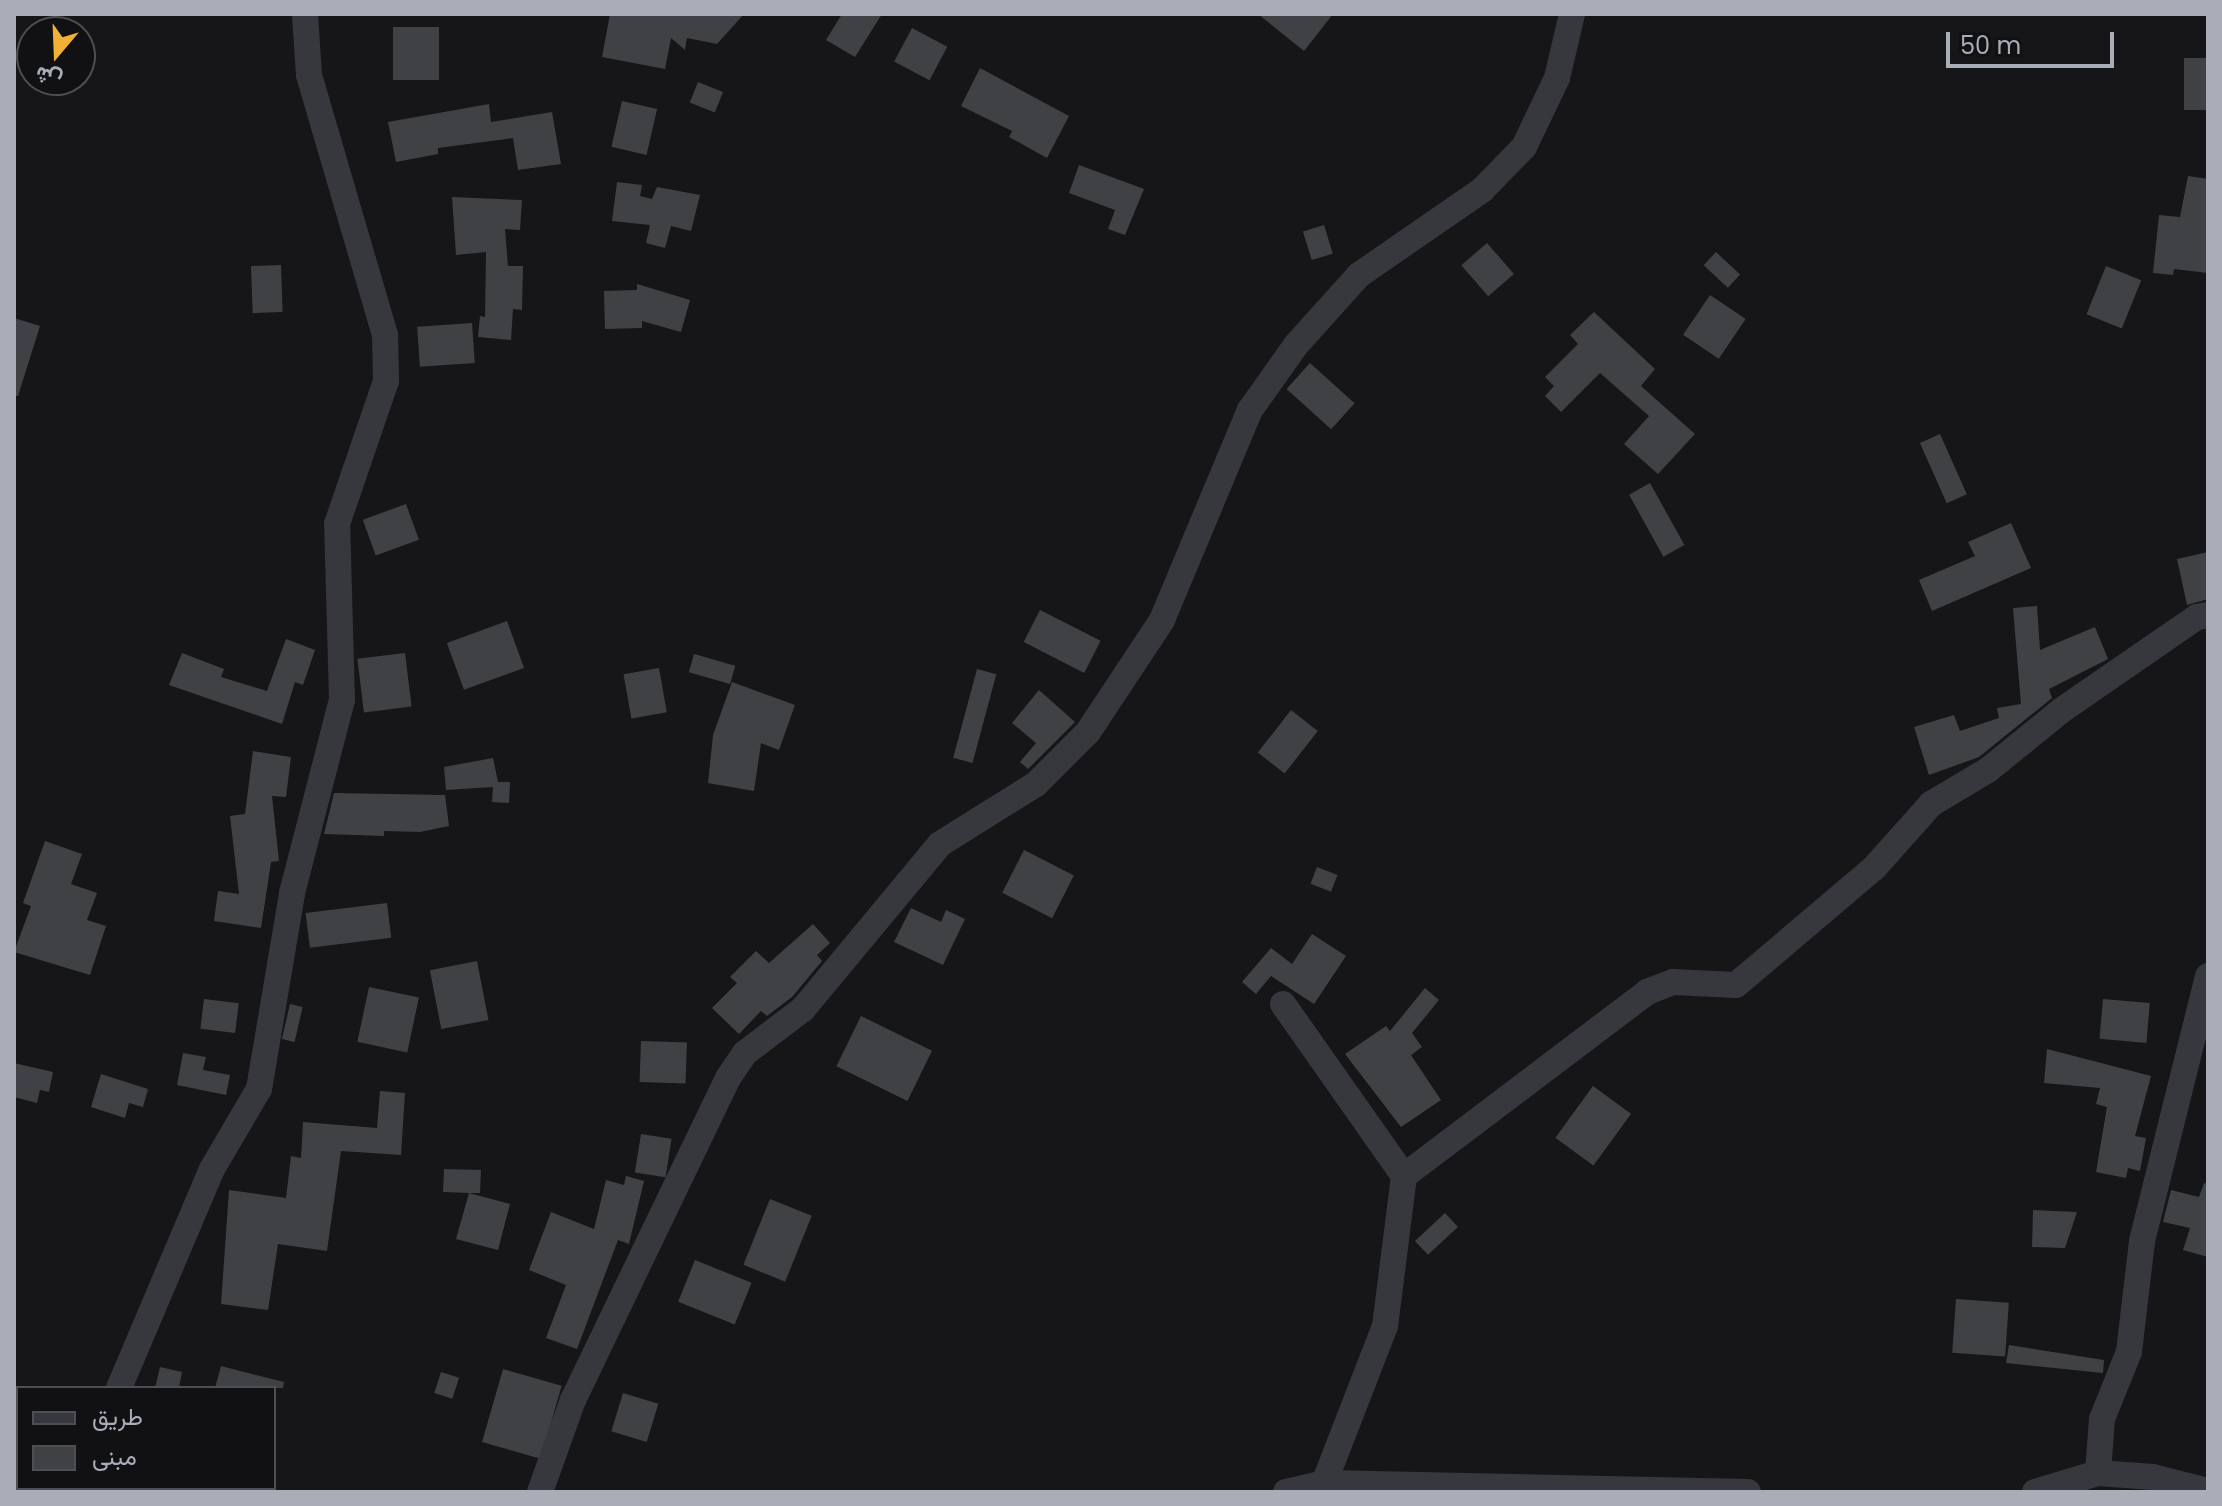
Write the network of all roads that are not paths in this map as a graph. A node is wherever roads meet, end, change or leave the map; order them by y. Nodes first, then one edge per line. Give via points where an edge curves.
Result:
1 (305, 14) edge
2 (1572, 14) edge
3 (2208, 615) edge
4 (2208, 976) edge
5 (1283, 1004) dead end
6 (1404, 1176) junction
7 (120, 1386) edge
8 (2098, 1473) junction
9 (1324, 1483) junction
10 (2208, 1491) edge
11 (540, 1492) edge
12 (1286, 1492) edge
13 (1748, 1492) edge
14 (2035, 1492) edge

1 - 7 street via 309,75 385,335 386,381 337,524 334,562 342,699 292,893 259,1089 212,1169
2 - 11 street via 1557,78 1524,147 1482,190 1359,275 1296,345 1250,410 1162,620 1088,732 1036,784 940,844 803,1009 745,1053 728,1078 573,1400
3 - 6 street via 2136,659 1988,770 1931,804 1874,868 1736,985 1673,982 1647,992
4 - 8 street via 2142,1241 2129,1352 2102,1419
5 - 6 street
6 - 9 street via 1385,1326
8 - 10 street via 2153,1477
8 - 14 street
9 - 12 street
9 - 13 street

